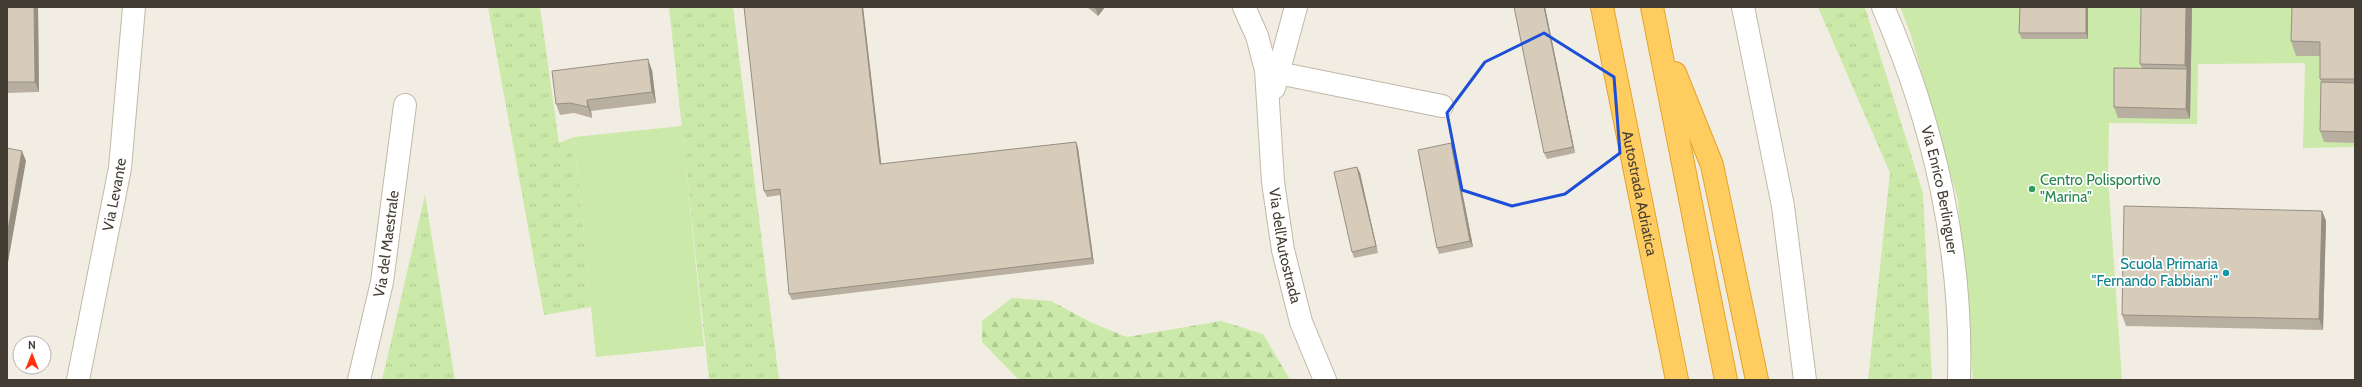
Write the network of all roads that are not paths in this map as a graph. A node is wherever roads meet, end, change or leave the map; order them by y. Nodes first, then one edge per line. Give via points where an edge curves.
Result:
1 (134, 7) edge
2 (1244, 7) edge
3 (1296, 7) edge
4 (1602, 7) edge
5 (1743, 7) edge
6 (1884, 7) edge
7 (1653, 15) edge
8 (1278, 73) junction
9 (405, 105) dead end
10 (1269, 106) junction
11 (1442, 106) dead end
12 (78, 380) edge
13 (359, 380) edge
14 (1325, 380) edge
15 (1677, 380) edge
16 (1726, 380) edge
17 (1757, 380) edge
18 (1805, 380) edge
19 (1958, 380) edge

1 - 12 street, Via Levante via 120,168
2 - 10 street, Via dell'Autostrada via 1257,36 1266,70
3 - 8 street, Via dell'Autostrada
4 - 15 highway, Autostrada Adriatica
5 - 18 street via 1783,206
6 - 19 street, Via Enrico Berlinguer via 1909,69 1940,183 1956,275 1960,332
7 - 16 highway
7 - 17 highway via 1712,165
8 - 10 street, Via dell'Autostrada
8 - 11 street
9 - 13 street, Via del Maestrale via 382,282
10 - 14 street, Via dell'Autostrada via 1273,182 1283,250 1301,322

